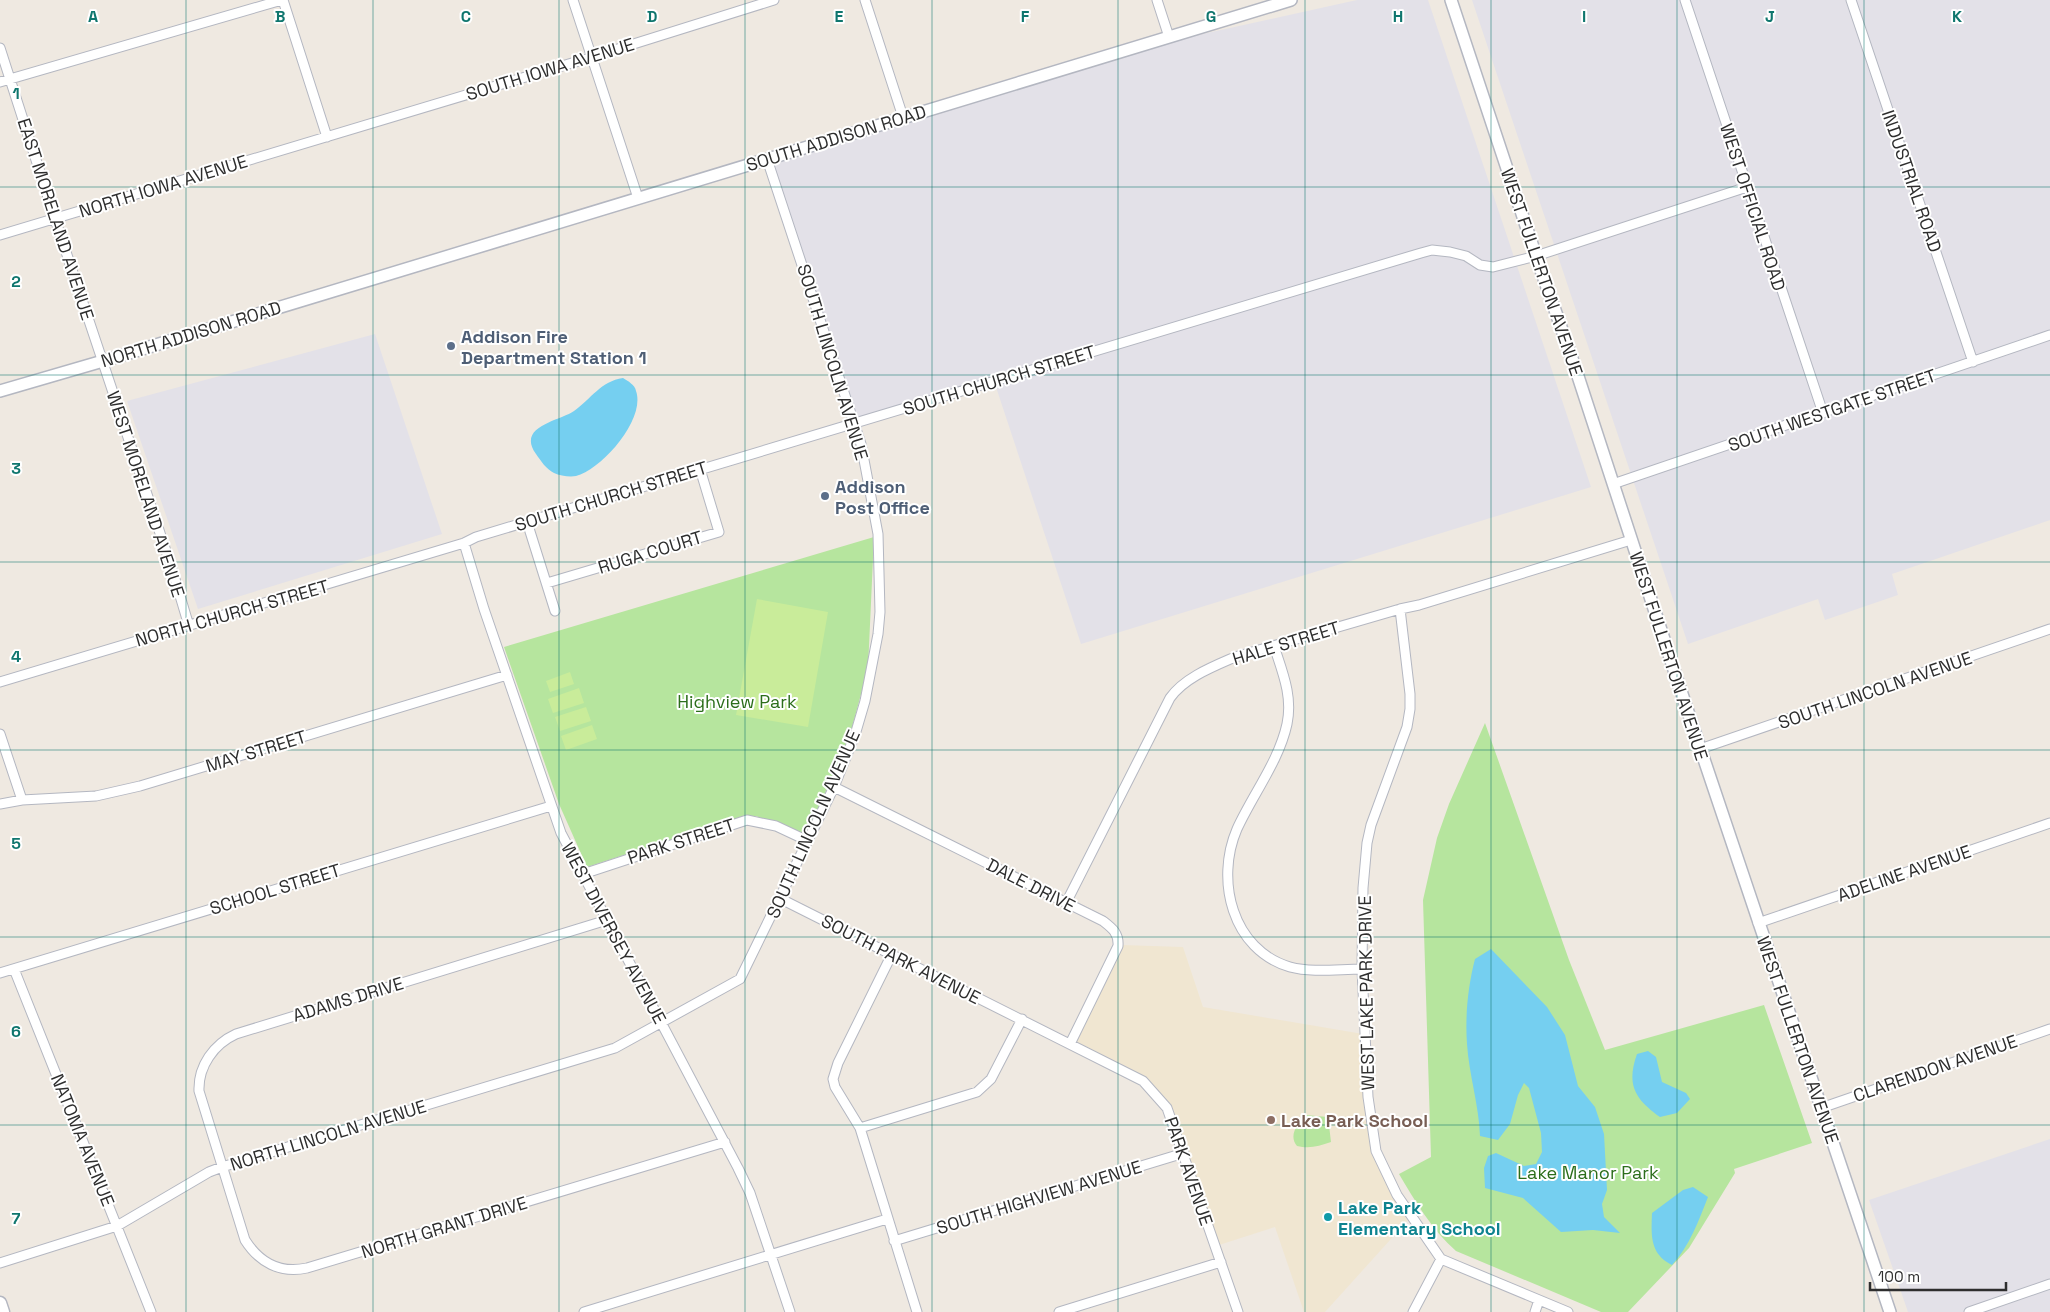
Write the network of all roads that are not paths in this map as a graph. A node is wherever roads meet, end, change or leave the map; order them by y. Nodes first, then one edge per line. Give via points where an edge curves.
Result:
1 (282, 0) edge
2 (572, 0) edge
3 (774, 0) edge
4 (865, 0) edge
5 (1157, 0) edge
6 (1291, 0) edge
7 (1450, 0) edge
8 (1684, 0) edge
9 (1851, 0) edge
10 (1169, 37) junction
11 (0, 48) edge
12 (592, 57) junction
13 (10, 79) junction
14 (0, 82) edge
15 (903, 117) junction
16 (327, 137) junction
17 (767, 158) junction
18 (1747, 187) junction
19 (638, 198) junction
20 (55, 219) junction
21 (0, 235) edge
22 (1536, 256) junction
23 (381, 276) joint
24 (2050, 335) edge
25 (103, 361) junction
26 (1973, 362) junction
27 (0, 391) edge
28 (1822, 413) junction
29 (855, 423) junction
30 (700, 469) junction
31 (1613, 484) junction
32 (527, 522) junction
33 (1631, 540) junction
34 (464, 544) junction
35 (547, 583) junction
36 (1400, 609) junction
37 (555, 611) dead end
38 (189, 626) junction
39 (2050, 630) edge
40 (1274, 646) junction
41 (507, 675) junction
42 (0, 682) edge
43 (0, 734) edge
44 (1700, 750) junction
45 (834, 787) junction
46 (22, 800) junction
47 (0, 804) edge
48 (551, 806) junction
49 (2050, 823) edge
50 (808, 841) junction
51 (583, 874) junction
52 (780, 899) junction
53 (1066, 903) junction
54 (607, 920) junction
55 (1758, 923) junction
56 (892, 954) junction
57 (14, 969) junction
58 (1362, 969) junction
59 (0, 973) edge
60 (1022, 1019) junction
61 (662, 1023) junction
62 (2050, 1029) edge
63 (1070, 1044) junction
64 (1821, 1108) junction
65 (860, 1128) junction
66 (724, 1142) junction
67 (1184, 1153) junction
68 (222, 1168) junction
69 (887, 1219) junction
70 (117, 1226) junction
71 (894, 1241) junction
72 (771, 1255) junction
73 (1441, 1260) junction
74 (1221, 1262) junction
75 (0, 1263) edge
76 (2050, 1284) edge
77 (1539, 1300) junction
78 (0, 1303) edge
79 (3, 1312) edge
80 (151, 1312) edge
81 (584, 1312) edge
82 (790, 1312) edge
83 (917, 1312) edge
84 (1059, 1312) edge
85 (1238, 1312) edge
86 (1413, 1312) edge
87 (1535, 1312) edge
88 (1568, 1312) edge
89 (1890, 1312) edge
90 (1969, 1312) edge

1 - 13 street
1 - 16 street
2 - 12 street
3 - 12 street, SOUTH IOWA AVENUE
4 - 15 street
5 - 10 street
6 - 10 street, SOUTH ADDISON ROAD
7 - 22 street, WEST FULLERTON AVENUE
8 - 18 street, WEST OFFICIAL ROAD
9 - 26 street, INDUSTRIAL ROAD
10 - 15 street, SOUTH ADDISON ROAD
11 - 13 street, EAST MORELAND AVENUE
12 - 16 street, SOUTH IOWA AVENUE
12 - 19 street
13 - 14 street
13 - 20 street, EAST MORELAND AVENUE
15 - 17 street, SOUTH ADDISON ROAD
16 - 20 street, NORTH IOWA AVENUE
17 - 19 street, SOUTH ADDISON ROAD
17 - 29 street, SOUTH LINCOLN AVENUE
18 - 22 street, SOUTH CHURCH STREET
18 - 28 street, WEST OFFICIAL ROAD
19 - 23 street, SOUTH ADDISON ROAD
20 - 21 street, NORTH IOWA AVENUE
20 - 25 street, EAST MORELAND AVENUE
22 - 29 street, SOUTH CHURCH STREET via 1493,267 1466,256 1432,250
22 - 31 street, WEST FULLERTON AVENUE
23 - 25 street, NORTH ADDISON ROAD
24 - 26 street, SOUTH WESTGATE STREET
25 - 27 street, NORTH ADDISON ROAD
25 - 38 street, WEST MORELAND AVENUE
26 - 28 street, SOUTH WESTGATE STREET
28 - 31 street, SOUTH WESTGATE STREET
29 - 30 street, SOUTH CHURCH STREET
29 - 45 street, SOUTH LINCOLN AVENUE via 876,519 880,612 865,701 856,735
30 - 32 street, SOUTH CHURCH STREET
30 - 35 street, RUGA COURT via 719,532
31 - 33 street, WEST FULLERTON AVENUE
32 - 34 street, SOUTH CHURCH STREET via 476,537
32 - 35 street
33 - 36 street, HALE STREET
33 - 44 street, WEST FULLERTON AVENUE
34 - 38 street, NORTH CHURCH STREET
34 - 41 street, WEST DIVERSEY AVENUE
35 - 37 street
36 - 40 street, HALE STREET
36 - 58 street, WEST LAKE PARK DRIVE via 1410,709 1407,727 1367,842
38 - 42 street, NORTH CHURCH STREET
39 - 44 street, SOUTH LINCOLN AVENUE
40 - 53 street, HALE STREET via 1213,666 1178,688
40 - 58 street via 1288,692 1289,713 1278,750 1231,848 1228,877 1231,905 1251,943 1275,961 1301,970
41 - 46 street, MAY STREET via 140,786 96,796
41 - 48 street, WEST DIVERSEY AVENUE
43 - 46 street
44 - 55 street, WEST FULLERTON AVENUE
45 - 50 street, SOUTH LINCOLN AVENUE
45 - 53 street, DALE DRIVE
46 - 47 street, MAY STREET
48 - 51 street, WEST DIVERSEY AVENUE
48 - 57 street, SCHOOL STREET
49 - 55 street, ADELINE AVENUE
50 - 51 street, PARK STREET via 776,826 747,820
50 - 52 street, SOUTH LINCOLN AVENUE
51 - 54 street, WEST DIVERSEY AVENUE
52 - 56 street, SOUTH PARK AVENUE
52 - 61 street, SOUTH LINCOLN AVENUE via 740,979
53 - 63 street, DALE DRIVE via 1113,928 1119,941
54 - 61 street, WEST DIVERSEY AVENUE
54 - 68 street, ADAMS DRIVE via 223,1040 208,1059 199,1081
55 - 64 street, WEST FULLERTON AVENUE
56 - 60 street, SOUTH PARK AVENUE
56 - 65 street via 833,1079
57 - 59 street, SCHOOL STREET
57 - 70 street, NATOMA AVENUE
58 - 73 street, WEST LAKE PARK DRIVE via 1368,1097 1376,1152 1396,1195
60 - 63 street, PARK AVENUE
60 - 65 street via 984,1087 970,1095
61 - 66 street, WEST DIVERSEY AVENUE
61 - 68 street, NORTH LINCOLN AVENUE via 615,1048
62 - 64 street, CLARENDON AVENUE
63 - 67 street, PARK AVENUE via 1143,1081 1167,1108
64 - 89 street, WEST FULLERTON AVENUE
65 - 69 street
66 - 68 street, NORTH GRANT DRIVE via 294,1270 273,1266 258,1257 249,1246
66 - 72 street, WEST DIVERSEY AVENUE via 750,1193
67 - 71 street, SOUTH HIGHVIEW AVENUE
67 - 74 street, PARK AVENUE
68 - 70 street, NORTH LINCOLN AVENUE via 209,1172
69 - 71 street
69 - 72 street
70 - 75 street, NORTH LINCOLN AVENUE
70 - 80 street, NATOMA AVENUE
71 - 83 street
72 - 81 street
72 - 82 street, WEST DIVERSEY AVENUE
73 - 77 street
73 - 86 street
74 - 84 street
74 - 85 street, PARK AVENUE
76 - 90 street
77 - 87 street
77 - 88 street
78 - 79 main road

